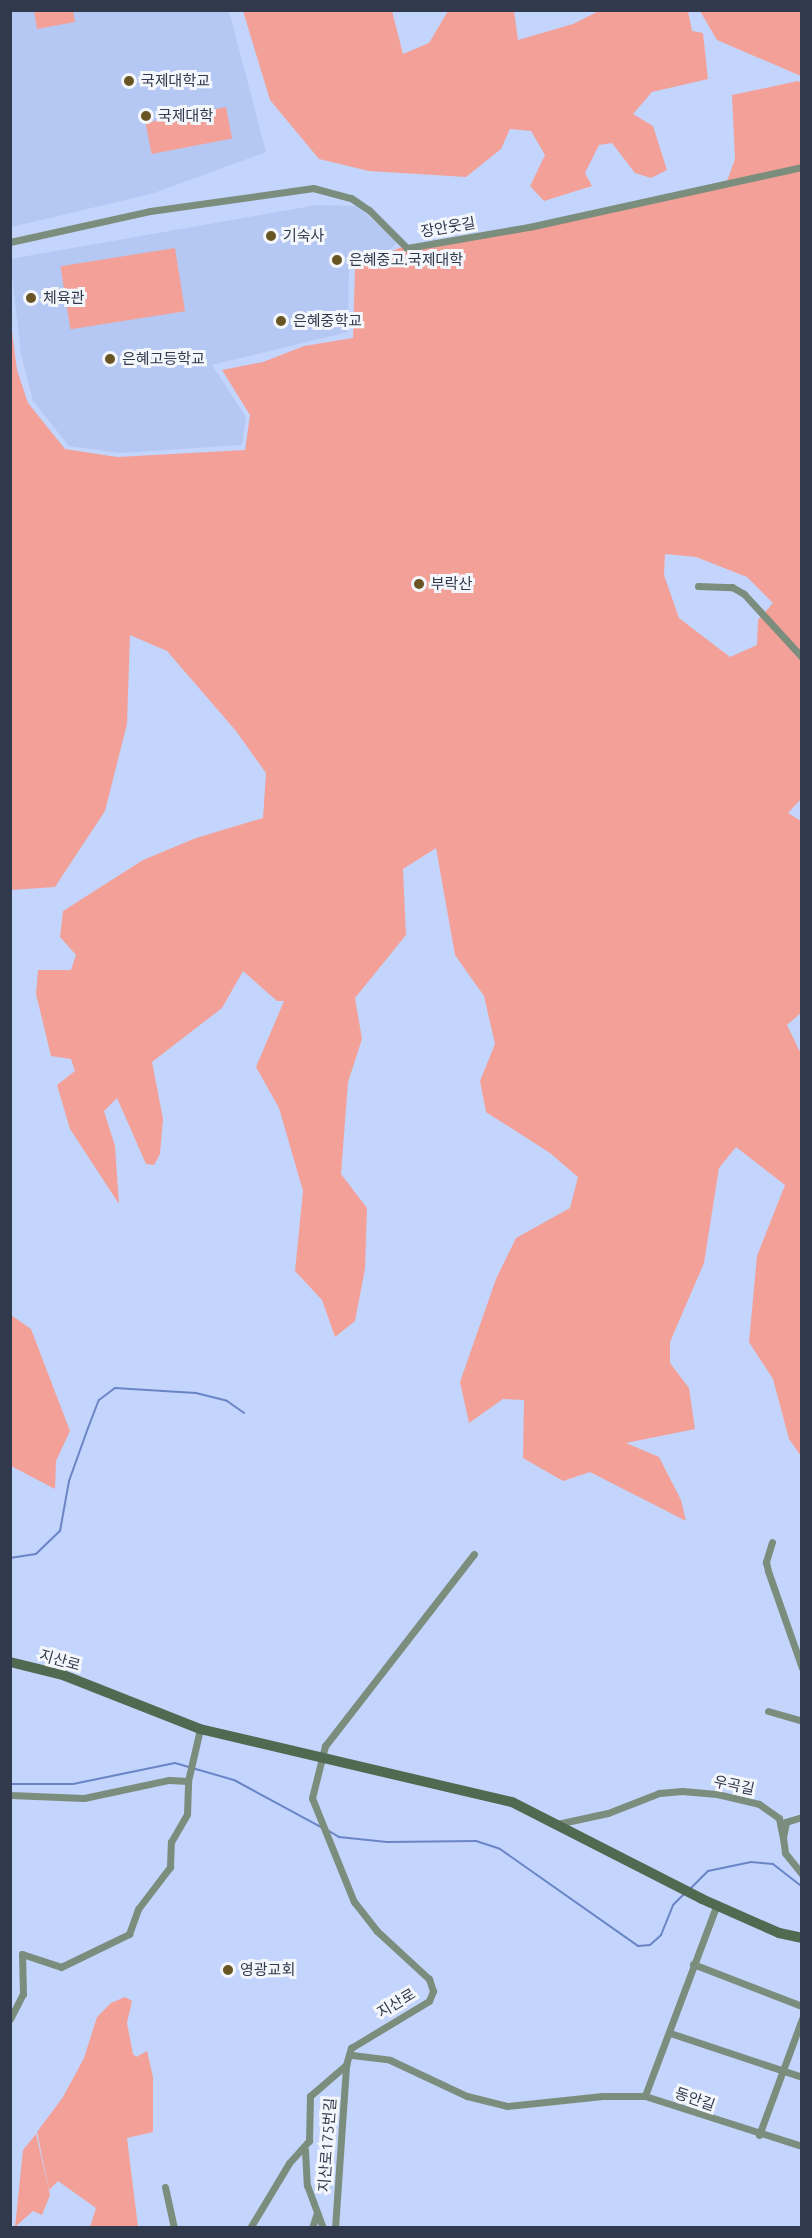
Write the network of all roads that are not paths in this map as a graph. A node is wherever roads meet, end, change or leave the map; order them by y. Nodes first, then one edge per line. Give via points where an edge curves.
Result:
1 (801, 167) edge
2 (10, 242) edge
3 (698, 586) dead end
4 (801, 657) edge
5 (772, 1542) dead end
6 (474, 1554) dead end
7 (10, 1662) edge
8 (801, 1668) edge
9 (768, 1711) dead end
10 (801, 1721) edge
11 (200, 1729) junction
12 (323, 1757) junction
13 (189, 1777) junction
14 (10, 1795) edge
15 (801, 1817) edge
16 (556, 1824) junction
17 (783, 1839) junction
18 (801, 1874) edge
19 (717, 1904) junction
20 (801, 1938) edge
21 (693, 1964) junction
22 (801, 2006) edge
23 (10, 2019) edge
24 (801, 2019) edge
25 (670, 2033) junction
26 (352, 2055) junction
27 (346, 2065) junction
28 (782, 2072) junction
29 (801, 2076) edge
30 (645, 2096) junction
31 (759, 2135) junction
32 (801, 2146) edge
33 (305, 2150) junction
34 (165, 2187) dead end
35 (318, 2213) junction
36 (174, 2228) edge
37 (250, 2228) edge
38 (312, 2228) edge
39 (323, 2228) edge
40 (335, 2228) edge

1 - 2 street, 장안웃길 via 530,227 407,248 360,204 314,188 156,210
3 - 4 street via 732,587 744,594
5 - 8 street via 766,1562 768,1571
6 - 12 street via 325,1746
7 - 11 main road, 지산로 via 63,1675
9 - 10 street
11 - 12 main road, 지산로
11 - 13 street
12 - 16 main road, 지산로 via 512,1802
12 - 26 street, 지산로 via 312,1798 354,1902 377,1931 429,1979 433,1991 429,2001 351,2048
13 - 14 street via 84,1798
13 - 23 street via 187,1814 171,1842 170,1867 138,1909 129,1934 61,1967 22,1954 23,1994
15 - 17 street via 786,1822
16 - 17 street, 우곡길 via 608,1813 659,1793 717,1794 759,1804 780,1818
16 - 19 main road, 지산로
17 - 18 street, 우곡길 via 785,1853
19 - 20 main road, 지산로 via 779,1933
19 - 21 street
21 - 22 street
21 - 25 street
24 - 28 street
25 - 28 street
25 - 30 street
26 - 27 street, 지산로
26 - 30 street, 동안길 via 390,2060 467,2096 507,2106 603,2096
27 - 33 street, 지산로 via 310,2096 309,2141
27 - 40 street, 지산로175번길
28 - 29 street
28 - 31 street
30 - 31 street, 동안길
31 - 32 street, 동안길
33 - 35 street, 지산로 via 307,2185
33 - 37 street via 289,2163
34 - 36 street
35 - 38 street
35 - 39 street, 지산로

